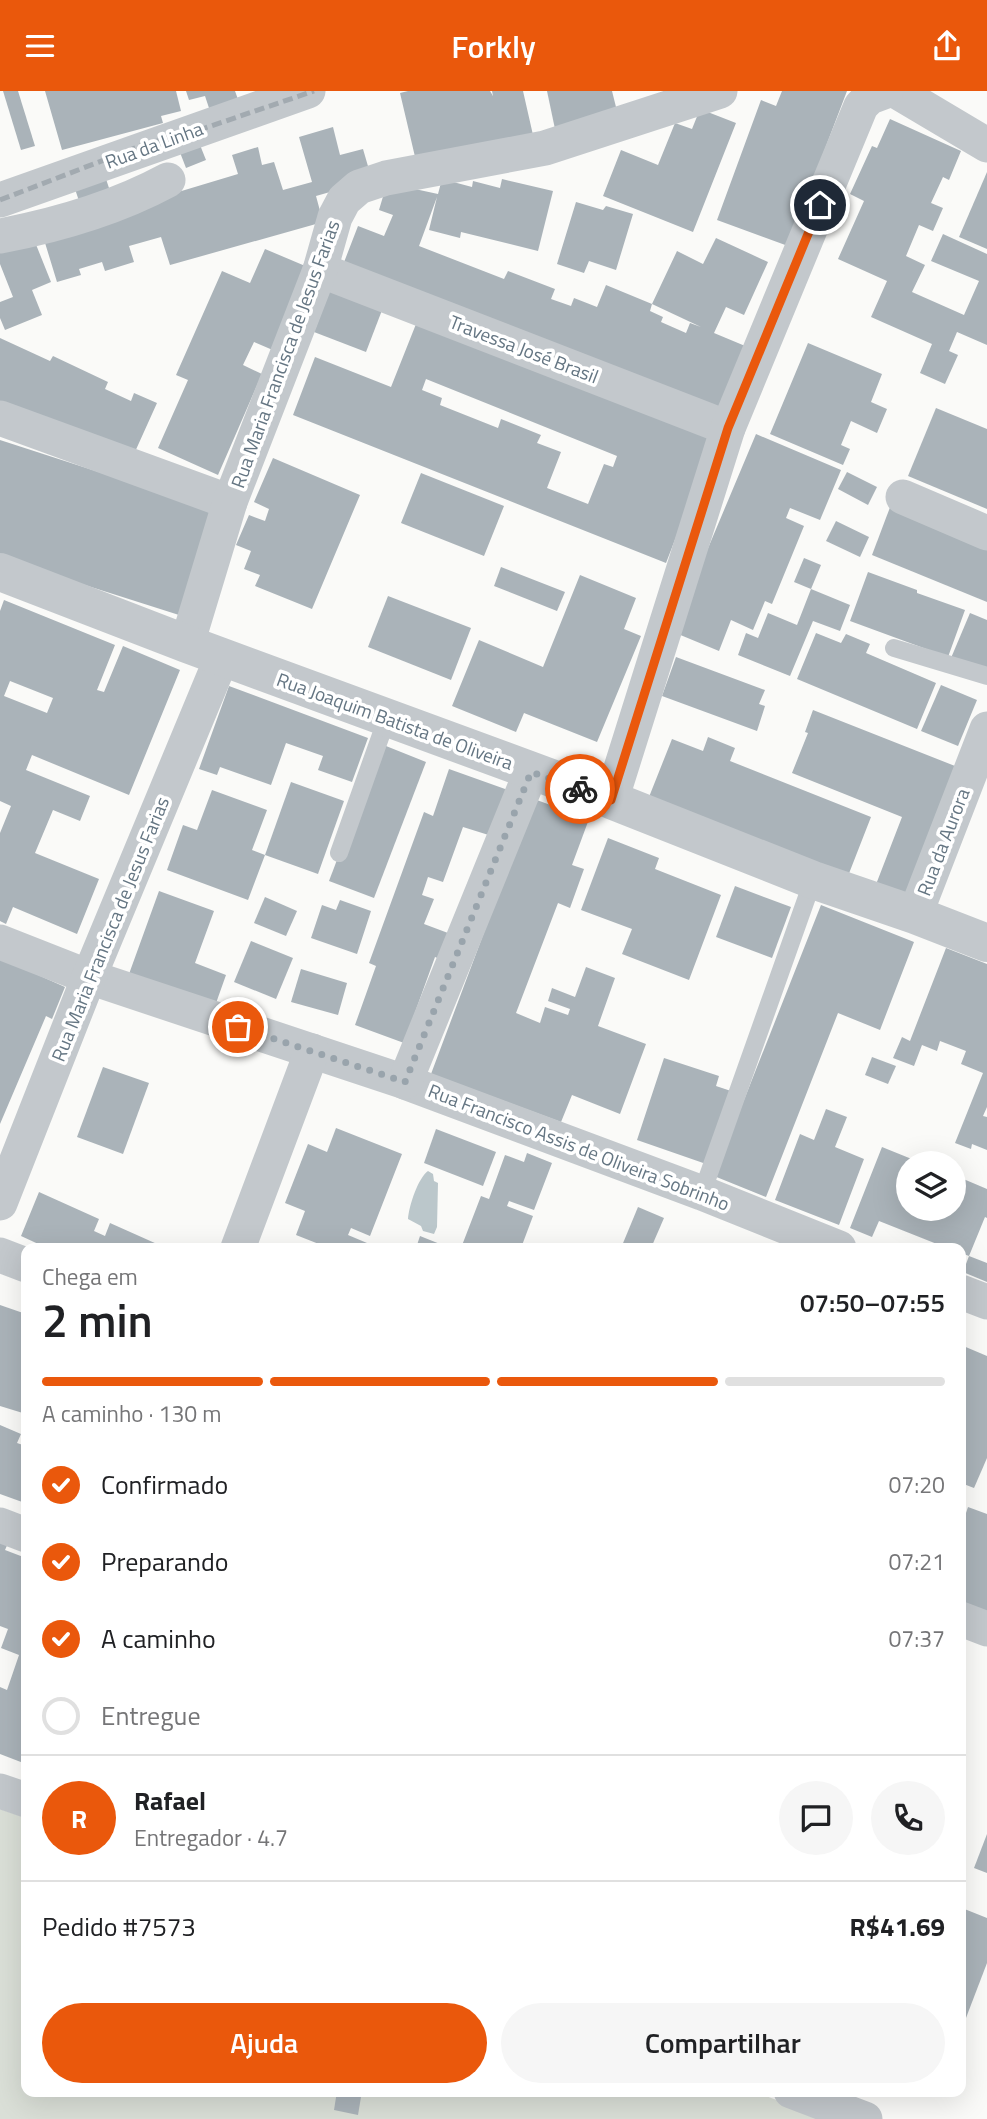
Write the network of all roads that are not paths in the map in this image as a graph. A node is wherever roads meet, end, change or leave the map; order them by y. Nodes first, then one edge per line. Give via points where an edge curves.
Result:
1 (308, 91) edge
2 (720, 91) edge
3 (886, 91) edge
4 (895, 91) edge
5 (987, 145) edge
6 (168, 180) dead end
7 (0, 200) edge
8 (0, 236) edge
9 (320, 270) junction
10 (0, 418) edge
11 (728, 428) junction
12 (903, 497) dead end
13 (230, 502) junction
14 (987, 533) edge
15 (0, 572) edge
16 (187, 644) junction
17 (894, 647) dead end
18 (222, 657) junction
19 (987, 676) edge
20 (387, 718) junction
21 (987, 729) edge
22 (531, 772) junction
23 (611, 800) junction
24 (339, 853) dead end
25 (813, 880) junction
26 (915, 915) junction
27 (0, 942) edge
28 (987, 943) edge
29 (89, 977) junction
30 (312, 1051) junction
31 (405, 1082) junction
32 (702, 1193) junction
33 (0, 1203) edge
34 (240, 1243) edge
35 (825, 1243) edge
36 (0, 1255) edge
37 (21, 1263) edge
38 (966, 1294) edge
39 (987, 1302) edge
40 (0, 1525) edge
41 (21, 1533) edge
42 (966, 1621) edge
43 (987, 1629) edge
44 (0, 1791) edge
45 (21, 1798) edge
46 (807, 2097) edge
47 (865, 2119) edge

1 - 7 street, Rua da Linha
2 - 9 street, Rua Maria Francisca de Jesus Farias via 545,148 359,187 344,199 335,217
3 - 11 street via 861,106
4 - 5 street
6 - 8 street via 96,211
9 - 11 street, Travessa José Brasil
9 - 13 street, Rua Maria Francisca de Jesus Farias
10 - 13 street
11 - 23 street
12 - 14 street
13 - 16 street, Rua Maria Francisca de Jesus Farias
15 - 16 street, Rua Joaquim Batista de Oliveira
16 - 18 street, Rua Joaquim Batista de Oliveira
17 - 19 lane
18 - 20 street, Rua Joaquim Batista de Oliveira
18 - 29 street, Rua Maria Francisca de Jesus Farias
20 - 22 street, Rua Joaquim Batista de Oliveira
20 - 24 lane
21 - 26 street, Rua da Aurora
22 - 23 street, Rua Joaquim Batista de Oliveira
22 - 31 street
23 - 25 street, Rua Joaquim Batista de Oliveira
25 - 26 street, Rua Joaquim Batista de Oliveira
25 - 32 lane
26 - 28 street, Rua Joaquim Batista de Oliveira
27 - 29 street, Rua Francisco Assis de Oliveira Sobrinho
29 - 30 street, Rua Francisco Assis de Oliveira Sobrinho
29 - 33 street, Rua Maria Francisca de Jesus Farias
30 - 31 street, Rua Francisco Assis de Oliveira Sobrinho
30 - 34 street
31 - 32 street, Rua Francisco Assis de Oliveira Sobrinho
32 - 35 street, Rua Francisco Assis de Oliveira Sobrinho
36 - 37 street
38 - 39 street
40 - 41 street
42 - 43 street
44 - 45 street
46 - 47 street

